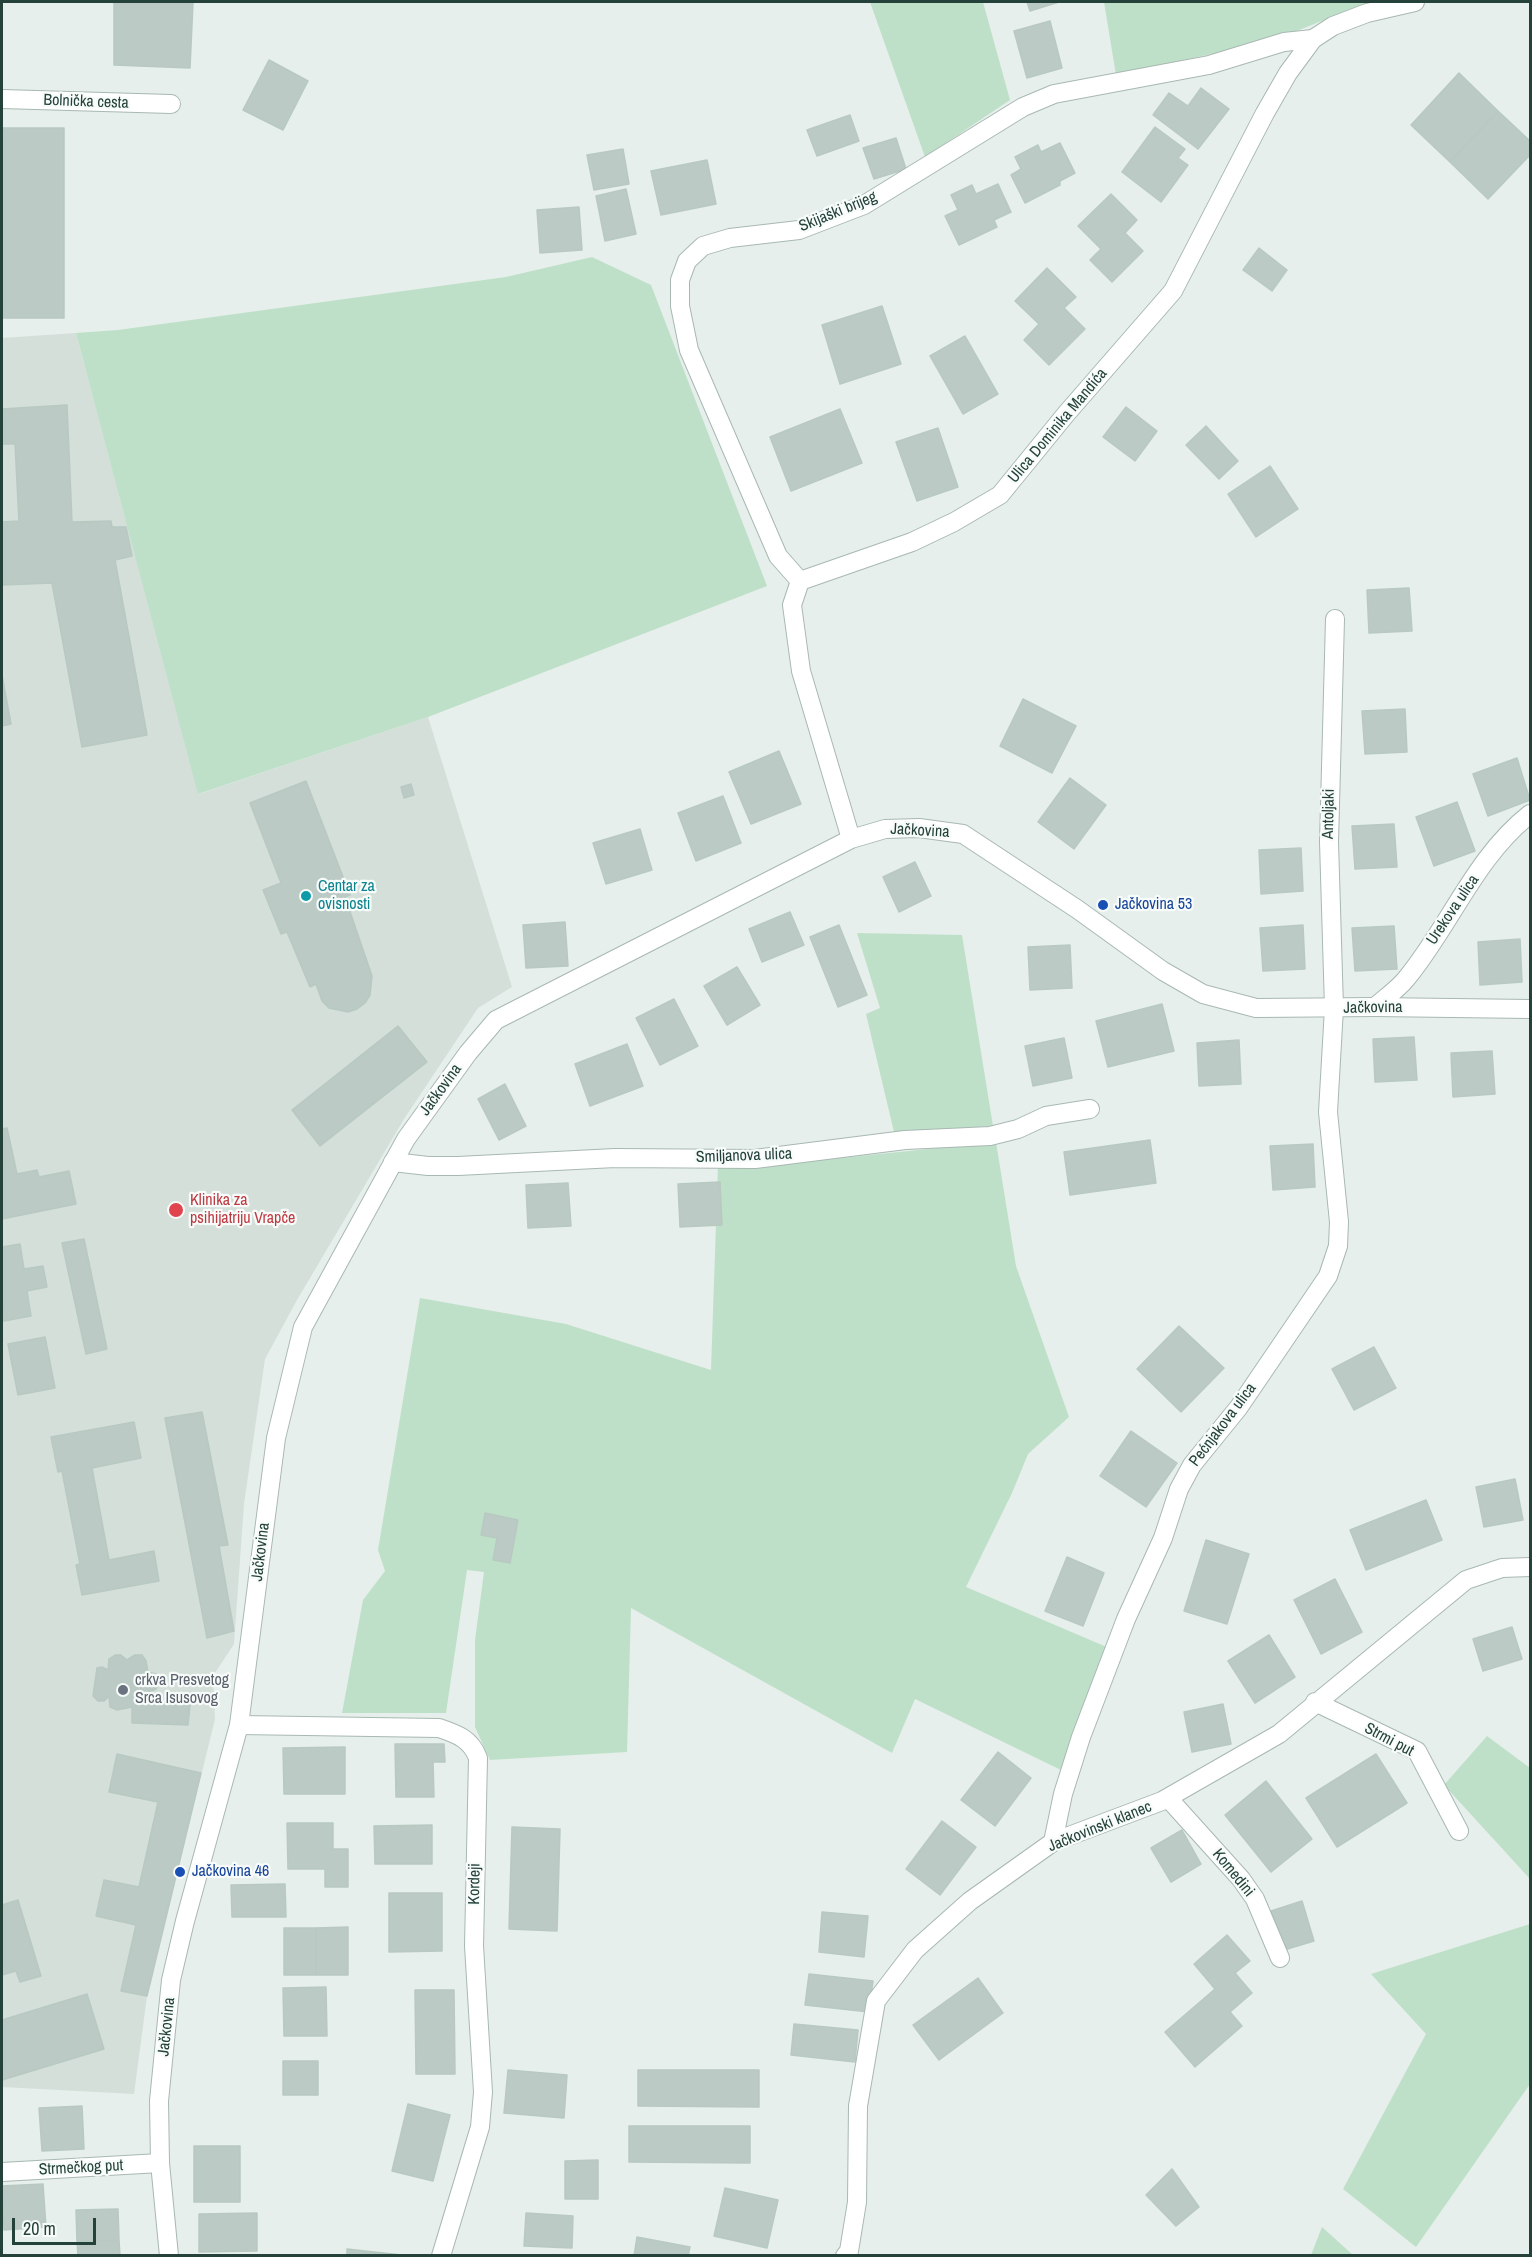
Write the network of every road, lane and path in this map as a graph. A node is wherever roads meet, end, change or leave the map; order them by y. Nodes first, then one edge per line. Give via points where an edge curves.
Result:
1 (1415, 2) edge
2 (1312, 39) junction
3 (2, 99) edge
4 (171, 104) dead end
5 (800, 581) junction
6 (1335, 619) dead end
7 (1530, 814) edge
8 (851, 839) junction
9 (1375, 1006) junction
10 (1334, 1008) junction
11 (1530, 1009) edge
12 (1090, 1109) dead end
13 (393, 1162) junction
14 (1530, 1567) edge
15 (1315, 1702) junction
16 (239, 1725) junction
17 (1168, 1798) junction
18 (1459, 1831) dead end
19 (1053, 1842) junction
20 (1280, 1958) dead end
21 (160, 2163) junction
22 (2, 2172) edge
23 (852, 2254) edge
24 (169, 2256) edge
25 (441, 2256) edge

1 - 2 street, Ulica Dominika Mandića via 1366,13
2 - 5 street, Ulica Dominika Mandića via 1265,112 1173,291 1000,495 912,542
2 - 5 street, Skijaški brijeg via 1284,42 1209,65 1054,94 1023,107 864,205 799,230 730,238 703,246 687,261 680,280 680,306 689,350 778,556
3 - 4 street, Bolnička cesta
5 - 8 street via 792,605 801,671
6 - 10 street, Antoljaki via 1329,842
7 - 9 street, Urekova ulica via 1492,851 1406,980
8 - 10 street, Jačkovina via 885,828 963,834 1163,971 1203,994 1256,1008
8 - 13 street, Jačkovina via 496,1020 420,1119
9 - 10 street, Jačkovina
9 - 11 street, Jačkovina
10 - 19 street, Pećnjakova ulica via 1328,1112 1339,1222 1335,1258 1328,1276 1239,1407 1191,1465 1179,1489 1163,1538 1126,1619 1081,1737
12 - 13 street, Smiljanova ulica via 1046,1116 990,1136 905,1140 755,1159 615,1158 458,1166
13 - 16 street, Jačkovina via 303,1327 276,1438
14 - 15 street, Jačkovinski klanec via 1502,1568 1466,1580
15 - 17 street, Jačkovinski klanec via 1279,1734
15 - 18 street, Strmi put via 1417,1751
16 - 21 street, Jačkovina via 171,1980 159,2101
16 - 25 street, Kordeji via 439,1728 460,1735 474,1747 474,1946 483,2092 480,2127
17 - 19 street, Jačkovinski klanec
17 - 20 street, Komedini via 1255,1899
19 - 23 street, Jačkovinski klanec via 970,1901 915,1950 876,2001 858,2106
21 - 22 street, Strmečkog put
21 - 24 street, Jačkovina

